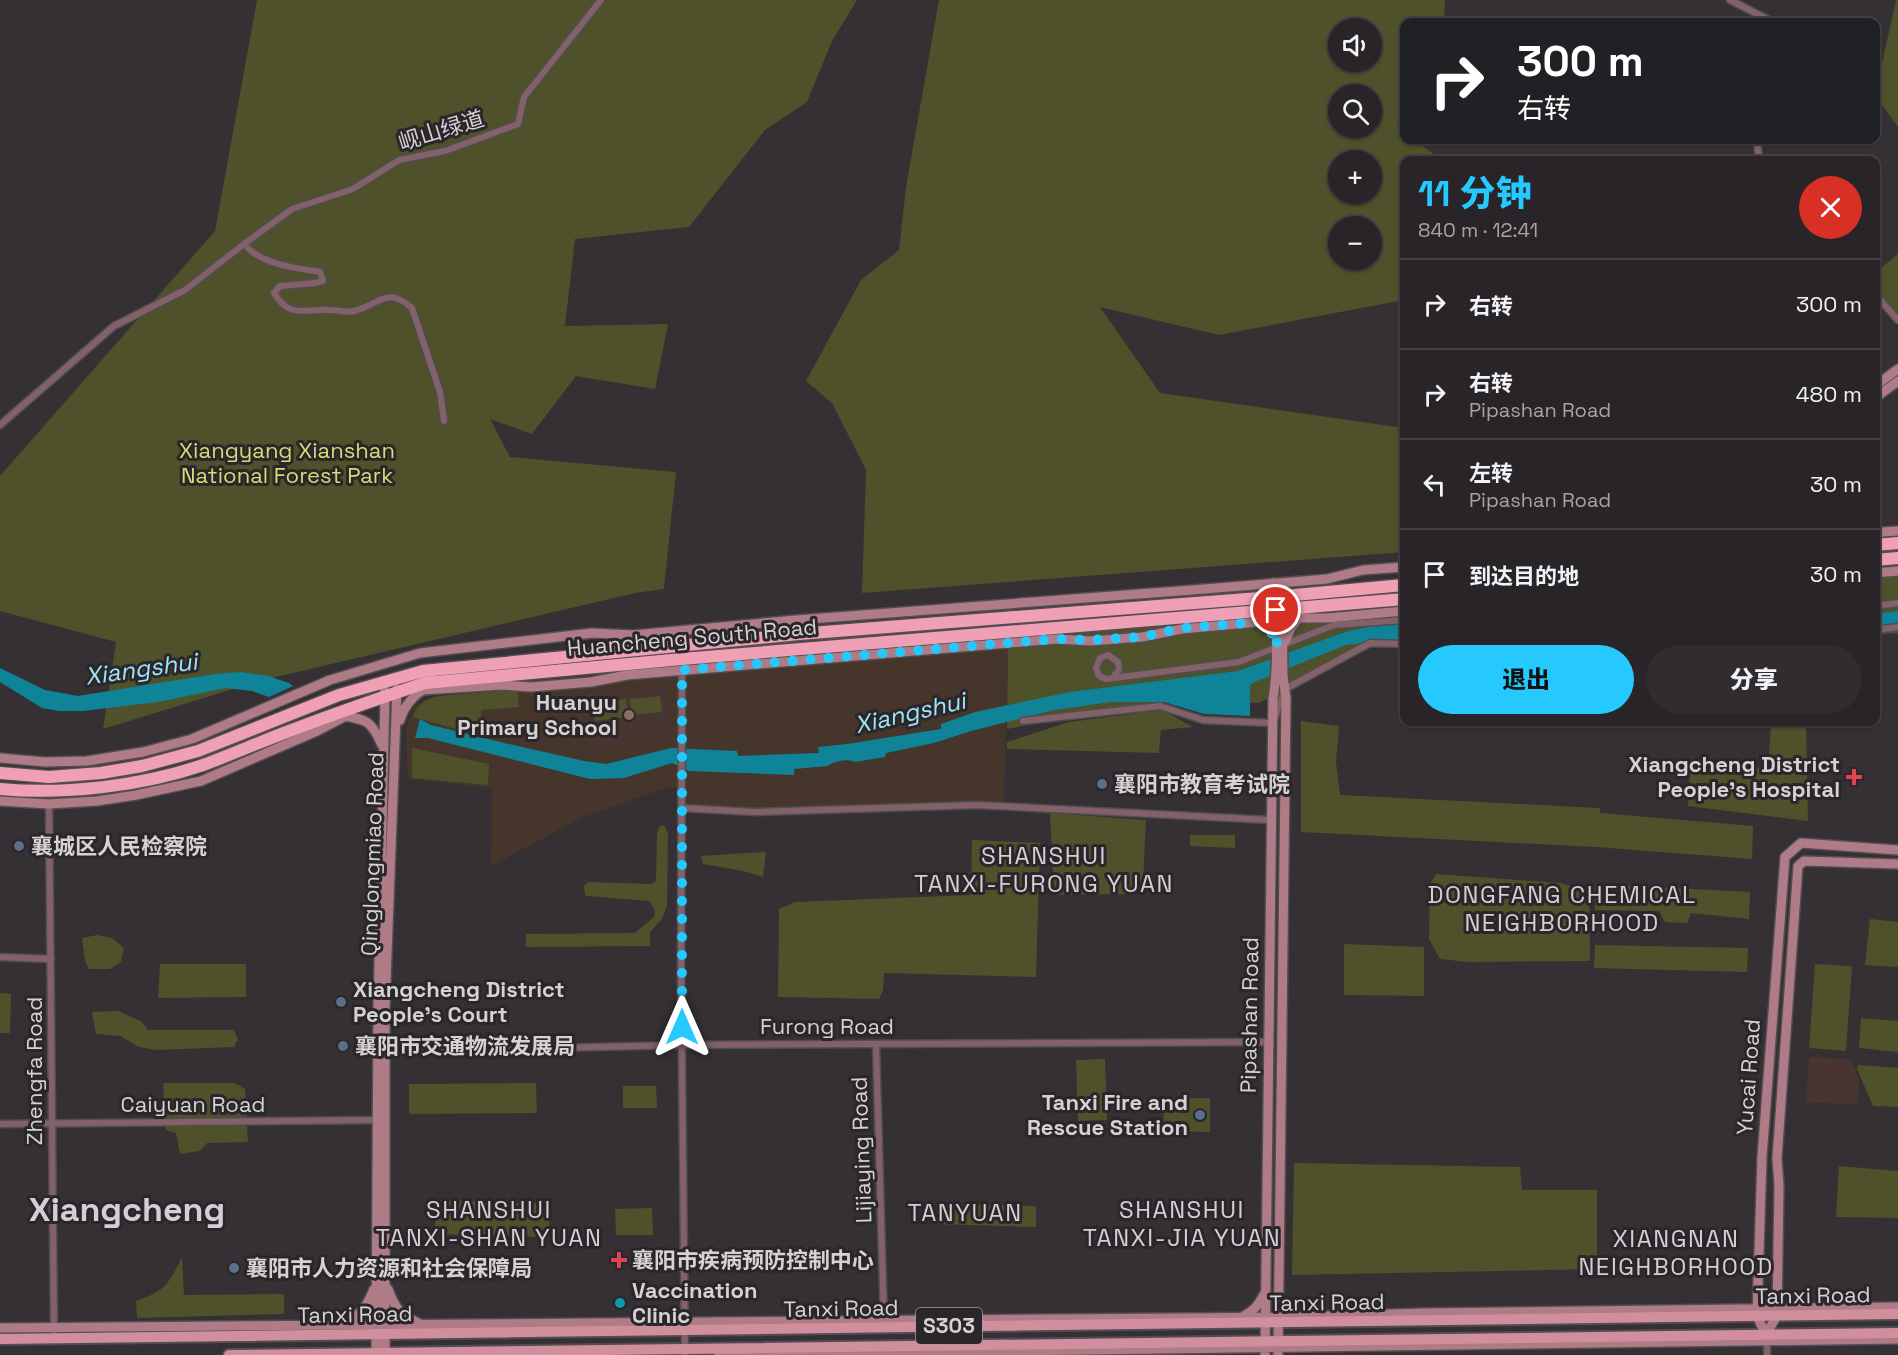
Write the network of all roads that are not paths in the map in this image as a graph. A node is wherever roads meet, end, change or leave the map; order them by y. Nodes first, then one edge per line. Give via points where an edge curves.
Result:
1 (601, 0) edge
2 (1730, 0) edge
3 (1765, 18) edge
4 (244, 244) junction
5 (1880, 300) edge
6 (1898, 320) edge
7 (1898, 369) edge
8 (1898, 381) edge
9 (1880, 382) edge
10 (1880, 394) edge
11 (444, 421) dead end
12 (0, 425) edge
13 (1898, 531) edge
14 (1880, 533) edge
15 (1898, 543) edge
16 (1880, 545) edge
17 (1898, 558) edge
18 (1880, 560) edge
19 (1400, 567) edge
20 (1898, 571) edge
21 (1880, 573) edge
22 (1277, 583) junction
23 (1400, 585) edge
24 (1279, 596) junction
25 (1400, 599) edge
26 (1898, 603) edge
27 (1880, 605) edge
28 (1312, 607) junction
29 (1279, 610) junction
30 (1248, 612) junction
31 (1400, 612) edge
32 (1298, 618) junction
33 (1400, 620) edge
34 (1260, 622) junction
35 (1898, 627) edge
36 (1880, 629) edge
37 (681, 630) junction
38 (1400, 644) edge
39 (681, 645) junction
40 (1280, 646) junction
41 (682, 665) junction
42 (1114, 676) dead end
43 (1280, 676) junction
44 (396, 678) junction
45 (447, 680) junction
46 (383, 681) junction
47 (1285, 689) junction
48 (422, 690) junction
49 (391, 694) junction
50 (333, 714) junction
51 (346, 716) junction
52 (1023, 721) dead end
53 (1273, 723) junction
54 (396, 736) junction
55 (384, 749) junction
56 (0, 758) edge
57 (48, 762) junction
58 (0, 773) edge
59 (49, 777) junction
60 (0, 789) edge
61 (49, 790) junction
62 (0, 801) edge
63 (49, 804) junction
64 (682, 808) junction
65 (1271, 820) junction
66 (1898, 850) edge
67 (1898, 864) edge
68 (0, 957) edge
69 (51, 959) junction
70 (1269, 1042) junction
71 (876, 1044) junction
72 (682, 1045) junction
73 (385, 1052) junction
74 (381, 1120) junction
75 (52, 1122) junction
76 (0, 1124) edge
77 (381, 1283) junction
78 (1266, 1291) junction
79 (1279, 1293) junction
80 (1898, 1307) edge
81 (1757, 1312) junction
82 (1777, 1312) junction
83 (1898, 1314) edge
84 (1242, 1317) junction
85 (1295, 1317) junction
86 (1278, 1319) junction
87 (1265, 1320) junction
88 (884, 1323) junction
89 (339, 1326) junction
90 (424, 1326) junction
91 (684, 1326) junction
92 (0, 1328) edge
93 (381, 1330) junction
94 (54, 1333) junction
95 (1898, 1333) edge
96 (1767, 1338) junction
97 (0, 1339) edge
98 (1898, 1339) edge
99 (1265, 1348) edge
100 (1278, 1348) edge
101 (1297, 1348) junction
102 (989, 1351) edge
103 (685, 1352) edge
104 (1249, 1352) edge
105 (381, 1354) edge
106 (229, 1355) edge
107 (239, 1355) edge
108 (719, 1355) edge
109 (1288, 1355) edge
110 (1767, 1355) edge

1 - 4 street, 岘山绿道 via 524,97 518,124 445,151 399,160 353,189 292,209
2 - 3 street
4 - 11 street via 251,253 320,272 323,281 280,286 274,293 286,308 296,312 352,312 387,296 402,299 412,308 440,392
4 - 12 street via 185,290 114,326
5 - 6 street
7 - 9 street
8 - 10 street
13 - 14 street
15 - 16 highway
17 - 18 highway
19 - 22 street
20 - 21 street
22 - 24 street
22 - 37 street
23 - 24 highway, Huancheng South Road
24 - 29 street
24 - 39 highway, Huancheng South Road
25 - 28 highway, Huancheng South Road
26 - 27 street
28 - 29 highway, Huancheng South Road
28 - 32 street
29 - 30 highway, Huancheng South Road
29 - 40 street
30 - 34 street
30 - 41 highway, Huancheng South Road
31 - 32 street
32 - 40 street
33 - 40 street via 1334,625
34 - 40 street
34 - 41 street via 1182,628 1142,637 1057,639
35 - 36 street
37 - 39 street
37 - 57 street via 633,635 592,633 420,653 330,680 192,739 119,757
38 - 47 street via 1370,643
39 - 41 street
39 - 44 highway, Huancheng South Road via 423,670
40 - 42 street via 1239,662 1109,679 1097,672 1096,664 1104,656 1112,656 1118,662 1119,670
40 - 43 street
41 - 45 highway, Huancheng South Road
41 - 48 street via 591,682
41 - 64 street
43 - 47 street, Pipashan Road
43 - 53 street, Pipashan Road via 1273,699
44 - 46 highway, Huancheng South Road
44 - 49 street, Qinglongmiao Road
45 - 48 street
45 - 49 highway, Huancheng South Road
46 - 49 street, Qinglongmiao Road
46 - 59 highway, Huancheng South Road via 198,751 142,766
47 - 53 street
47 - 79 street, Pipashan Road
48 - 54 street via 402,711
49 - 50 highway, Huancheng South Road
49 - 54 street, Qinglongmiao Road
49 - 55 street, Qinglongmiao Road
50 - 51 street
50 - 61 highway, Huancheng South Road via 191,768 150,779
51 - 55 street via 372,724
51 - 63 street via 201,781 97,801
52 - 53 street via 1160,706 1203,720
53 - 65 street, Pipashan Road
54 - 73 street, Qinglongmiao Road
55 - 74 street, Qinglongmiao Road
56 - 57 street
57 - 59 street
58 - 59 highway, Huancheng South Road
59 - 61 street
60 - 61 highway, Huancheng South Road
61 - 63 street
62 - 63 street
63 - 69 street, Zhengfa Road
64 - 65 street via 754,812 977,805
64 - 72 street
65 - 70 street, Pipashan Road
66 - 81 street, Yucai Road via 1801,843 1785,856 1762,1156
67 - 82 street, Yucai Road via 1804,861 1798,866 1777,1158
68 - 69 street
69 - 75 street, Zhengfa Road
70 - 71 street, Furong Road
70 - 78 street, Pipashan Road
71 - 72 street, Furong Road
71 - 88 street, Lijiaying Road
72 - 73 street, Furong Road
72 - 91 street
73 - 74 street, Qinglongmiao Road
74 - 75 street, Caiyuan Road
74 - 77 street, Qinglongmiao Road
75 - 76 street, Caiyuan Road
75 - 94 street, Zhengfa Road
77 - 89 street via 366,1308
77 - 90 street via 404,1316
77 - 93 street, Qinglongmiao Road
78 - 84 street via 1259,1305
78 - 87 street, Pipashan Road
79 - 85 street via 1285,1311
79 - 86 street, Pipashan Road
80 - 82 street
81 - 82 main road, Tanxi Road / S303
81 - 85 street
81 - 86 main road, Tanxi Road / S303
81 - 96 street, Yucai Road
82 - 83 main road, Tanxi Road / S303
82 - 96 street, Yucai Road
84 - 87 street
84 - 88 street
85 - 86 street
86 - 87 main road, Tanxi Road / S303
86 - 100 street, Pipashan Road
87 - 88 main road, Tanxi Road / S303
87 - 99 street, Pipashan Road
88 - 91 main road, Tanxi Road / S303
89 - 93 street
89 - 94 street
90 - 91 street
90 - 93 street
91 - 93 main road, Tanxi Road / S303
91 - 103 street
92 - 94 street
93 - 94 main road, Tanxi Road / S303
93 - 105 street, Qinglongmiao Road
94 - 97 main road, Tanxi Road / S303
95 - 96 main road, Tanxi Road / S303
96 - 98 street
96 - 100 main road, Tanxi Road / S303
96 - 101 street
96 - 110 street, Yucai Road
99 - 100 main road, Tanxi Road / S303
99 - 102 main road, Tanxi Road / S303
99 - 104 street
100 - 101 street
101 - 109 street
102 - 103 main road, Tanxi Road / S303
102 - 104 street
102 - 108 street
103 - 105 main road, Tanxi Road / S303
105 - 107 main road, Tanxi Road / S303
106 - 107 main road, Tanxi Road / S303

